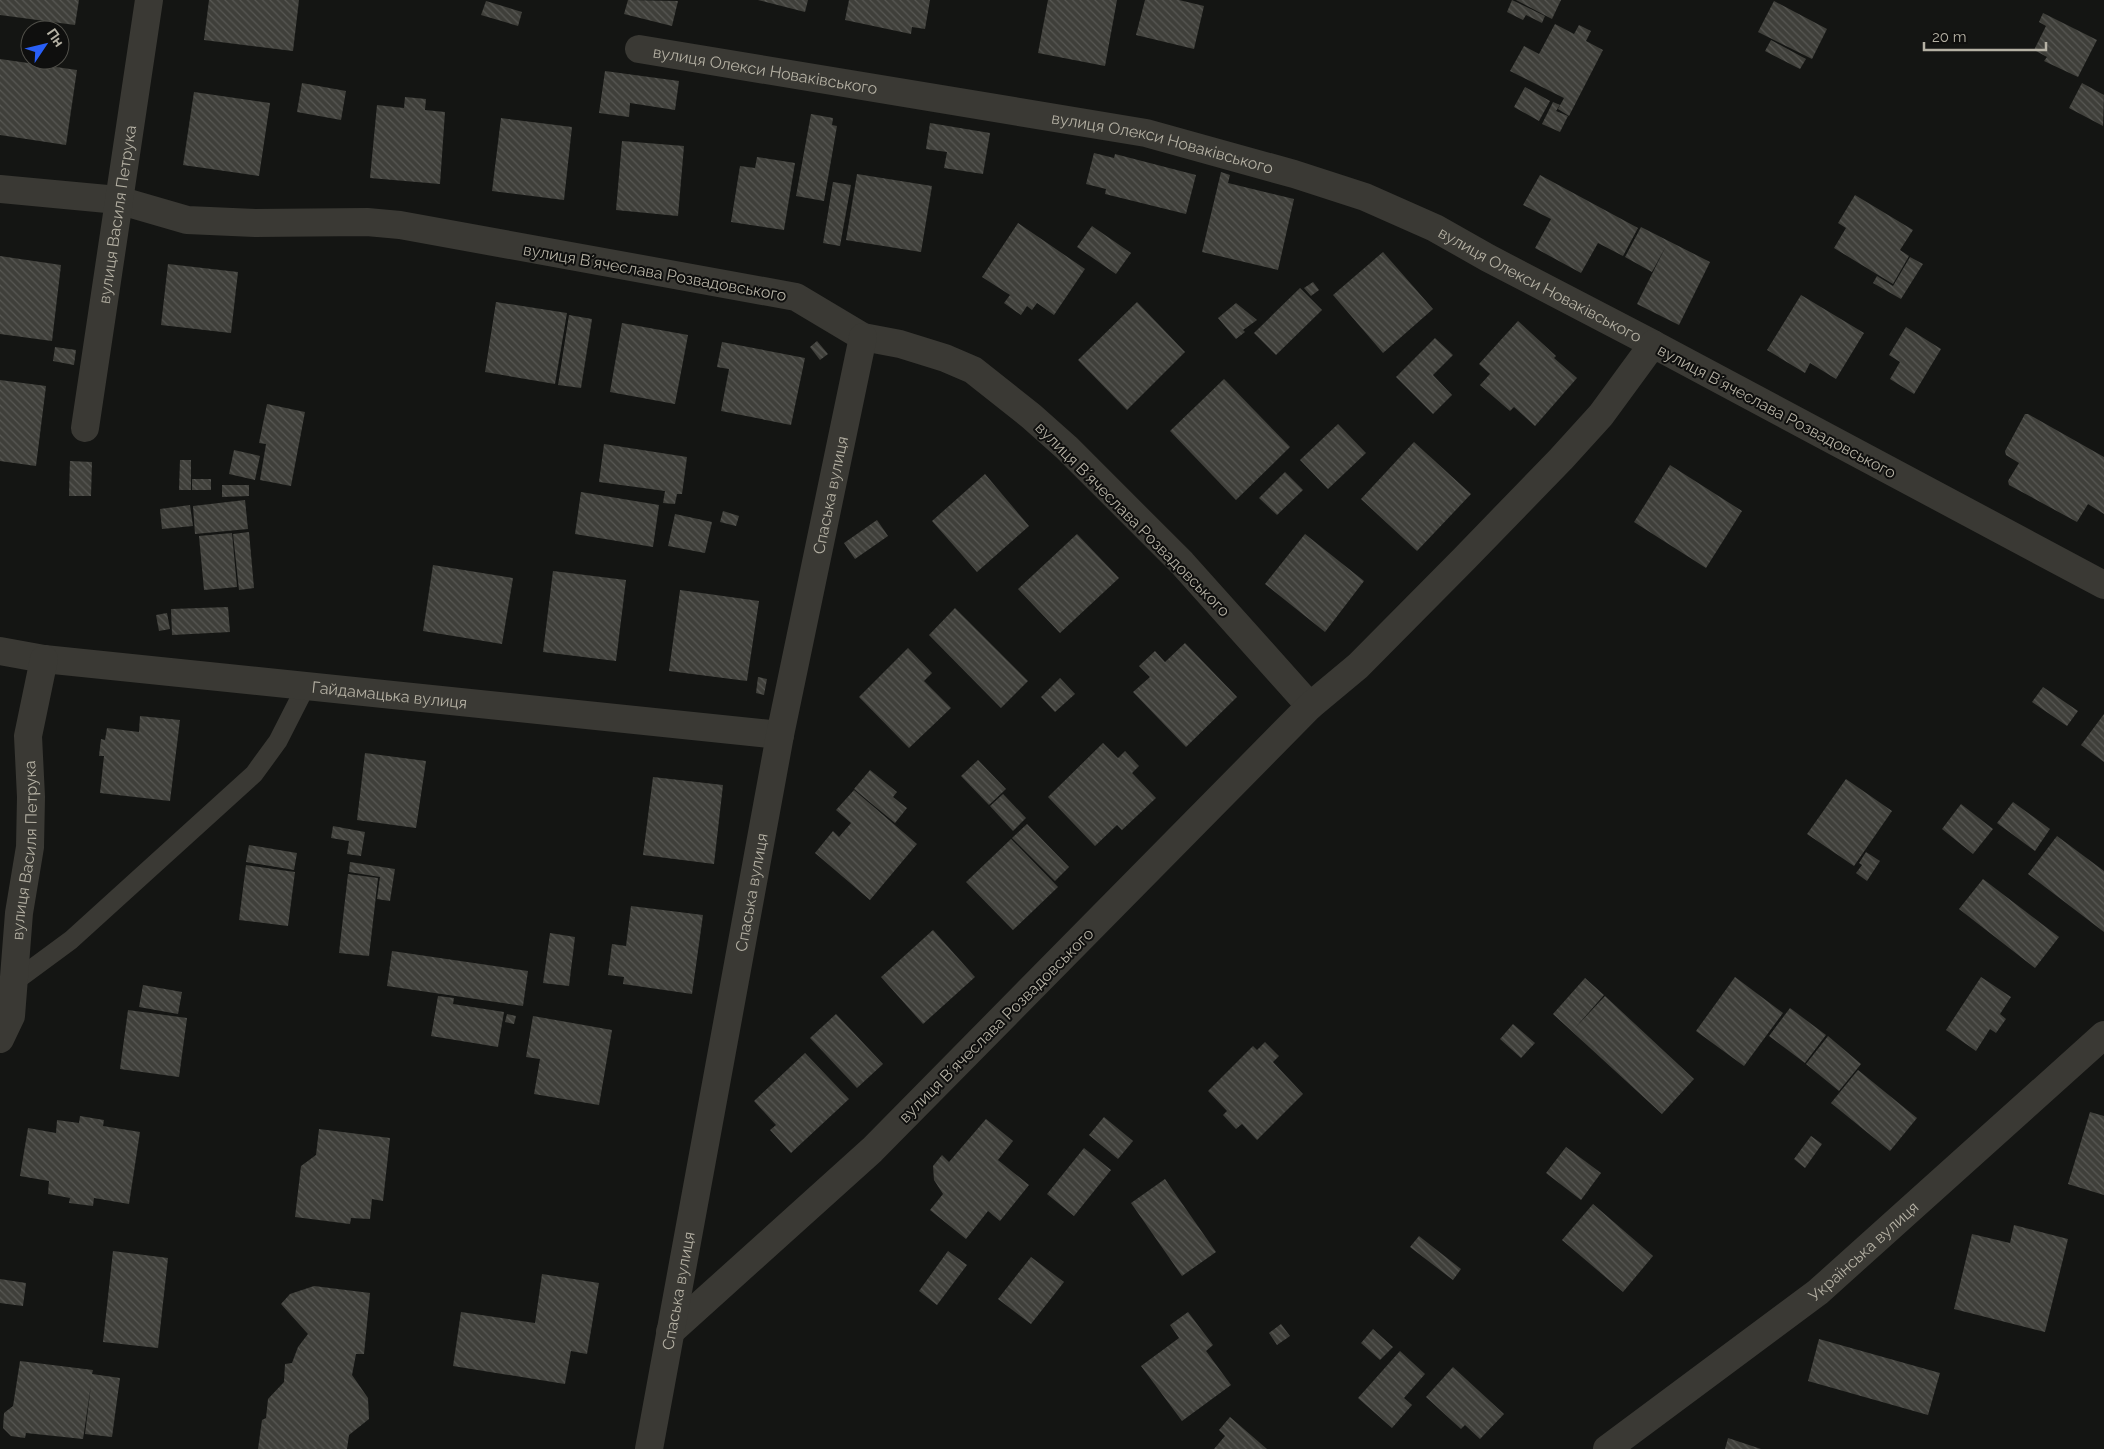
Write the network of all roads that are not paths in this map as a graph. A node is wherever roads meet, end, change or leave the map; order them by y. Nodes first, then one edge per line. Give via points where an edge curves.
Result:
1 (149, 0) edge
2 (639, 49) dead end
3 (0, 189) edge
4 (118, 200) junction
5 (863, 337) junction
6 (1653, 344) junction
7 (85, 428) dead end
8 (2104, 584) edge
9 (0, 651) edge
10 (44, 659) junction
11 (306, 686) junction
12 (1310, 706) junction
13 (780, 735) junction
14 (14, 982) junction
15 (2104, 1035) edge
16 (0, 1039) edge
17 (670, 1332) junction
18 (649, 1449) edge
19 (1607, 1449) edge

1 - 4 street, вулиця Василя Петрука
2 - 6 street, вулиця Олекси Новаківського via 1146,133 1294,174 1365,198 1435,228
3 - 4 street, вулиця Вʼячеслава Розвадовського
4 - 5 street, вулиця Вʼячеслава Розвадовського via 187,220 400,225 796,297
4 - 7 street, вулиця Василя Петрука
5 - 12 street, вулиця Вʼячеслава Розвадовського via 900,344 973,370 1031,416 1182,563
5 - 13 street, Спаська вулиця
6 - 8 street, вулиця Вʼячеслава Розвадовського
6 - 12 street, вулиця Вʼячеслава Розвадовського via 1601,415 1561,459 1365,659
9 - 10 street, Гайдамацька вулиця
10 - 11 street, Гайдамацька вулиця
10 - 14 street, вулиця Василя Петрука via 28,736 30,847 19,914
11 - 13 street, Гайдамацька вулиця
11 - 14 lane via 278,742 254,774 78,934
12 - 17 street, вулиця Вʼячеслава Розвадовського via 872,1150
13 - 17 street, Спаська вулиця
14 - 16 street, вулиця Василя Петрука via 11,1016
15 - 19 street, Українська вулиця via 1818,1292
17 - 18 street, Спаська вулиця

